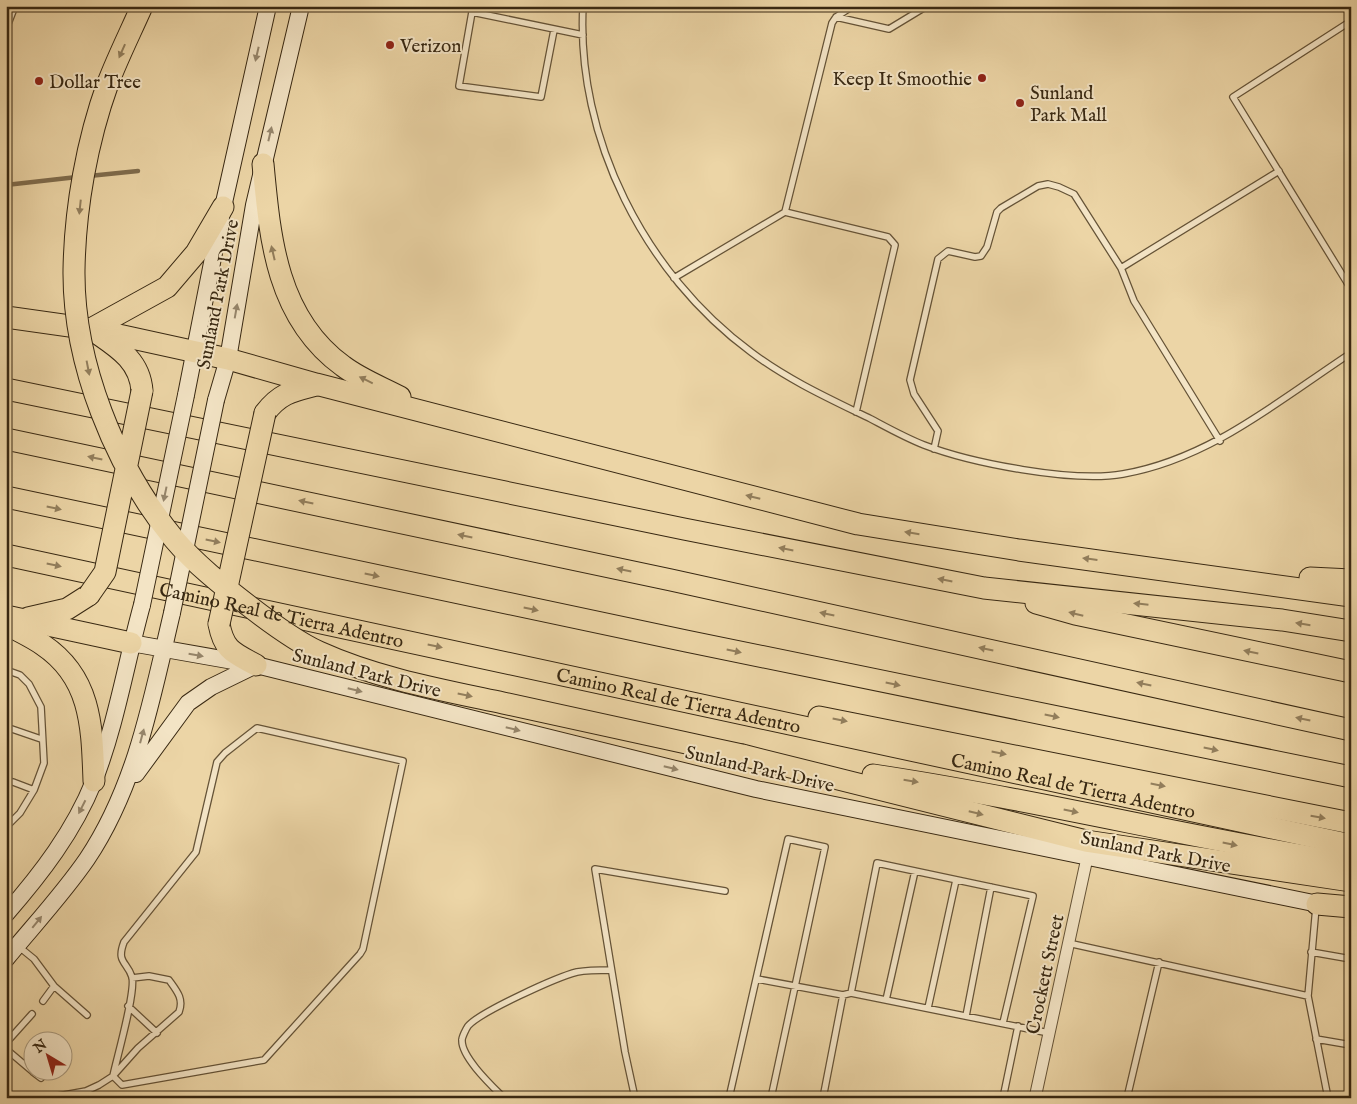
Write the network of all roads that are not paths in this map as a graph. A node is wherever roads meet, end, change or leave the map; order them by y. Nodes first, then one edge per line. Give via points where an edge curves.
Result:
1 (15, 6) edge
2 (142, 6) edge
3 (268, 6) edge
4 (301, 6) edge
5 (583, 6) edge
6 (853, 6) edge
7 (927, 6) edge
8 (836, 17) junction
9 (1351, 22) edge
10 (6, 29) edge
11 (554, 30) junction
12 (583, 35) junction
13 (263, 164) junction
14 (1279, 171) junction
15 (223, 207) junction
16 (785, 212) junction
17 (1121, 268) junction
18 (674, 278) junction
19 (1351, 289) edge
20 (6, 317) edge
21 (91, 329) junction
22 (196, 352) junction
23 (1351, 353) edge
24 (228, 359) junction
25 (316, 384) junction
26 (6, 389) edge
27 (856, 412) junction
28 (441, 417) junction
29 (6, 439) edge
30 (1220, 441) junction
31 (934, 449) junction
32 (6, 497) edge
33 (6, 554) edge
34 (1190, 572) junction
35 (1351, 580) edge
36 (984, 588) junction
37 (1351, 596) edge
38 (12, 620) edge
39 (1351, 631) edge
40 (131, 643) junction
41 (163, 649) junction
42 (256, 665) junction
43 (6, 670) edge
44 (1351, 672) edge
45 (602, 682) junction
46 (6, 727) edge
47 (1351, 730) edge
48 (41, 739) junction
49 (742, 755) junction
50 (1351, 777) edge
51 (94, 781) junction
52 (13, 782) dead end
53 (34, 790) junction
54 (122, 791) junction
55 (1351, 822) edge
56 (6, 827) edge
57 (1351, 845) edge
58 (1087, 858) junction
59 (1351, 864) edge
60 (916, 872) junction
61 (956, 880) junction
62 (1351, 881) edge
63 (991, 888) junction
64 (725, 891) dead end
65 (1317, 904) junction
66 (1351, 907) edge
67 (1351, 912) edge
68 (6, 914) edge
69 (1068, 943) junction
70 (18, 946) junction
71 (1311, 952) junction
72 (6, 959) edge
73 (1351, 959) edge
74 (1159, 962) junction
75 (611, 970) junction
76 (132, 978) junction
77 (757, 979) junction
78 (54, 986) junction
79 (795, 986) junction
80 (851, 993) junction
81 (843, 996) junction
82 (1308, 996) junction
83 (886, 1000) junction
84 (43, 1002) dead end
85 (128, 1006) junction
86 (928, 1008) junction
87 (32, 1014) dead end
88 (87, 1014) dead end
89 (966, 1016) junction
90 (1003, 1023) junction
91 (1018, 1026) junction
92 (1049, 1032) junction
93 (157, 1033) junction
94 (1316, 1039) junction
95 (6, 1043) edge
96 (1351, 1045) edge
97 (6, 1049) edge
98 (22, 1062) edge
99 (113, 1076) junction
100 (47, 1098) edge
101 (504, 1098) edge
102 (635, 1098) edge
103 (730, 1098) edge
104 (771, 1098) edge
105 (823, 1098) edge
106 (1003, 1098) edge
107 (1035, 1098) edge
108 (1127, 1098) edge
109 (1328, 1098) edge

1 - 10 lane
2 -> 49 highway, bridge via 109,81 95,124 76,239 76,300 90,381 121,457 145,501 176,541 220,583 269,621 318,652 441,690
3 -> 15 main road, Sunland Park Drive
13 -> 4 main road, Sunland Park Drive
5 - 12 lane
6 - 8 lane
7 - 8 lane via 889,29
8 - 16 lane
9 - 14 lane via 1233,97
11 - 11 lane via 541,96 459,86 472,12
11 - 12 lane
12 - 18 lane via 592,100 610,165 639,226
24 -> 13 main road, Sunland Park Drive
28 -> 13 highway via 358,376 334,359 309,333 288,298 275,261
14 - 17 lane
14 - 19 lane
15 - 21 highway via 196,253 167,287
15 - 22 main road, Sunland Park Drive
16 - 18 lane
16 - 27 lane via 888,237 895,245
17 - 30 lane via 1134,301
17 - 31 lane via 1074,194 1048,184 1031,189 1001,208 981,256 948,251 942,255 934,271 910,380 914,394 938,430
18 - 27 lane via 717,324 752,353 788,377
20 - 21 highway
21 - 22 highway
21 - 38 highway, bridge via 136,365 142,391 105,572 89,595 67,609
22 - 24 highway
22 -> 40 main road, Sunland Park Drive, bridge
23 - 30 lane
24 - 25 highway
24 - 41 main road, Sunland Park Drive, bridge via 216,400
25 - 28 highway
25 - 42 highway, bridge via 289,392 275,400 265,413 219,624 221,636 230,651
36 -> 26 highway
27 - 31 lane
34 -> 28 highway via 1019,550 858,524
47 -> 29 highway via 652,576
30 - 31 lane via 1161,465 1106,476 1031,470
32 -> 50 highway via 686,642
33 -> 45 highway, Camino Real de Tierra Adentro
34 - 35 highway
34 - 37 highway
39 -> 36 highway via 1273,619
44 -> 36 highway via 1075,614
38 - 40 highway
38 - 51 highway via 64,662 76,680 92,725
40 - 41 main road, Sunland Park Drive
40 - 51 main road, Sunland Park Drive via 110,732
41 -> 42 main road, Sunland Park Drive
54 -> 41 main road, Sunland Park Drive via 137,754
42 - 54 main road via 211,687 188,703
42 -> 58 main road, Sunland Park Drive via 756,789
43 - 48 lane via 20,675 41,707
45 -> 55 highway via 833,719
45 - 57 highway, Camino Real de Tierra Adentro via 961,763
46 - 48 lane
48 - 53 lane via 44,764
49 -> 59 highway via 952,787 1239,846
49 -> 62 highway via 1086,841
51 -> 68 main road, Sunland Park Drive via 70,830
52 - 53 lane
53 - 56 lane via 20,813
70 -> 54 main road, Sunland Park Drive via 87,858
58 - 65 main road, Sunland Park Drive
58 - 69 street, Crockett Street
60 - 61 lane
60 - 80 lane via 877,863
60 - 83 lane
61 - 63 lane
61 - 86 lane
63 - 89 lane
63 - 90 lane via 1033,896
64 - 75 lane via 595,869
65 - 66 highway
65 - 67 main road, Sunland Park Drive
65 - 71 lane
69 - 74 lane
69 - 92 street, Crockett Street
70 - 72 main road, Sunland Park Drive
70 - 78 lane via 34,959
71 - 73 lane
71 - 82 lane
74 - 82 lane
74 - 108 lane
75 - 101 lane via 578,972 546,983 468,1026 462,1040 464,1051
75 - 102 lane
76 - 85 lane
76 - 93 lane via 162,977 169,980 180,997 182,1005 179,1012
76 - 99 lane via 121,961 124,942 196,852 214,771 225,753 257,728 403,760 363,949 271,1055 258,1063 122,1085
77 - 79 lane
77 - 79 lane via 788,839 825,847
77 - 103 lane
78 - 84 lane
78 - 88 lane
79 - 81 lane
79 - 104 lane
80 - 81 lane
80 - 83 lane
81 - 105 lane
82 - 94 lane
83 - 86 lane
85 - 93 lane
85 - 99 lane
86 - 89 lane
87 - 95 lane
89 - 90 lane
90 - 91 lane
91 - 92 lane
91 - 106 lane
92 - 107 street, Crockett Street
93 - 99 lane via 138,1048
94 - 96 lane
94 - 109 lane
97 - 98 lane
99 - 100 lane via 86,1091

